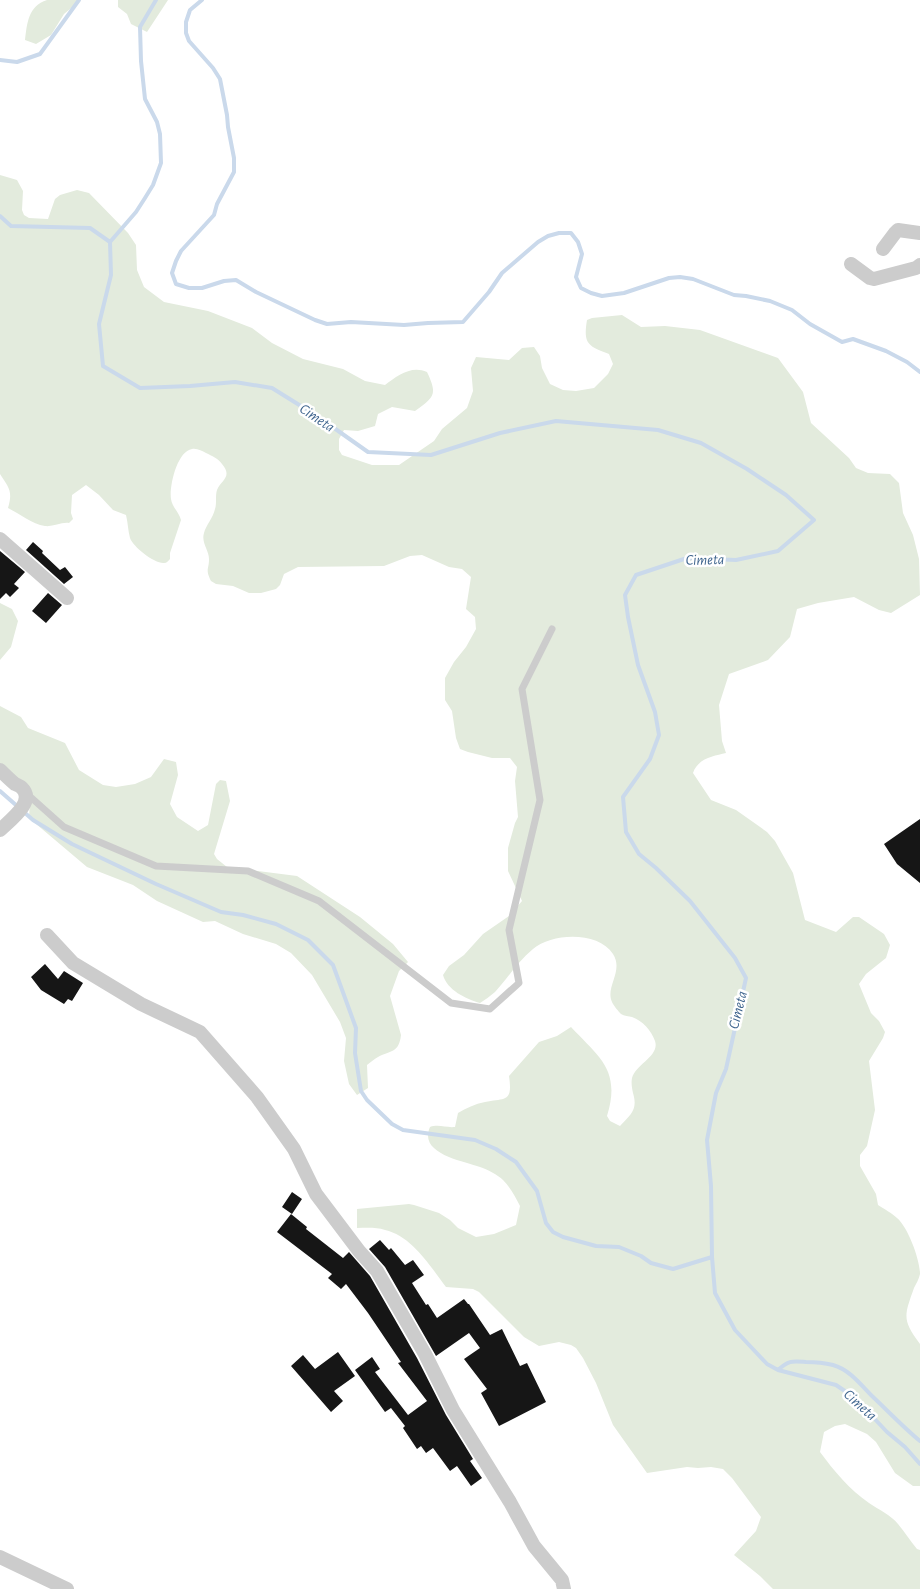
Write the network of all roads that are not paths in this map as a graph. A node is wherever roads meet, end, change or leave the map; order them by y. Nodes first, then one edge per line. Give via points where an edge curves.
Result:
1 (920, 233) edge
2 (883, 249) dead end
3 (852, 264) dead end
4 (920, 265) edge
5 (0, 539) edge
6 (67, 598) dead end
7 (552, 629) dead end
8 (0, 770) edge
9 (26, 793) junction
10 (0, 830) edge
11 (47, 935) dead end
12 (0, 1557) edge
13 (67, 1589) edge
14 (564, 1589) edge

1 - 2 street via 898,230
3 - 4 street via 870,278 878,279
5 - 6 street
7 - 9 lane via 522,689 540,800 509,930 519,983 490,1009 451,1003 319,901 248,871 156,866 64,827
8 - 9 street
9 - 10 street via 24,806
11 - 14 street via 72,964 141,1004 200,1032 257,1097 294,1149 316,1194 377,1271 425,1354 452,1410 534,1546 562,1580
12 - 13 street

